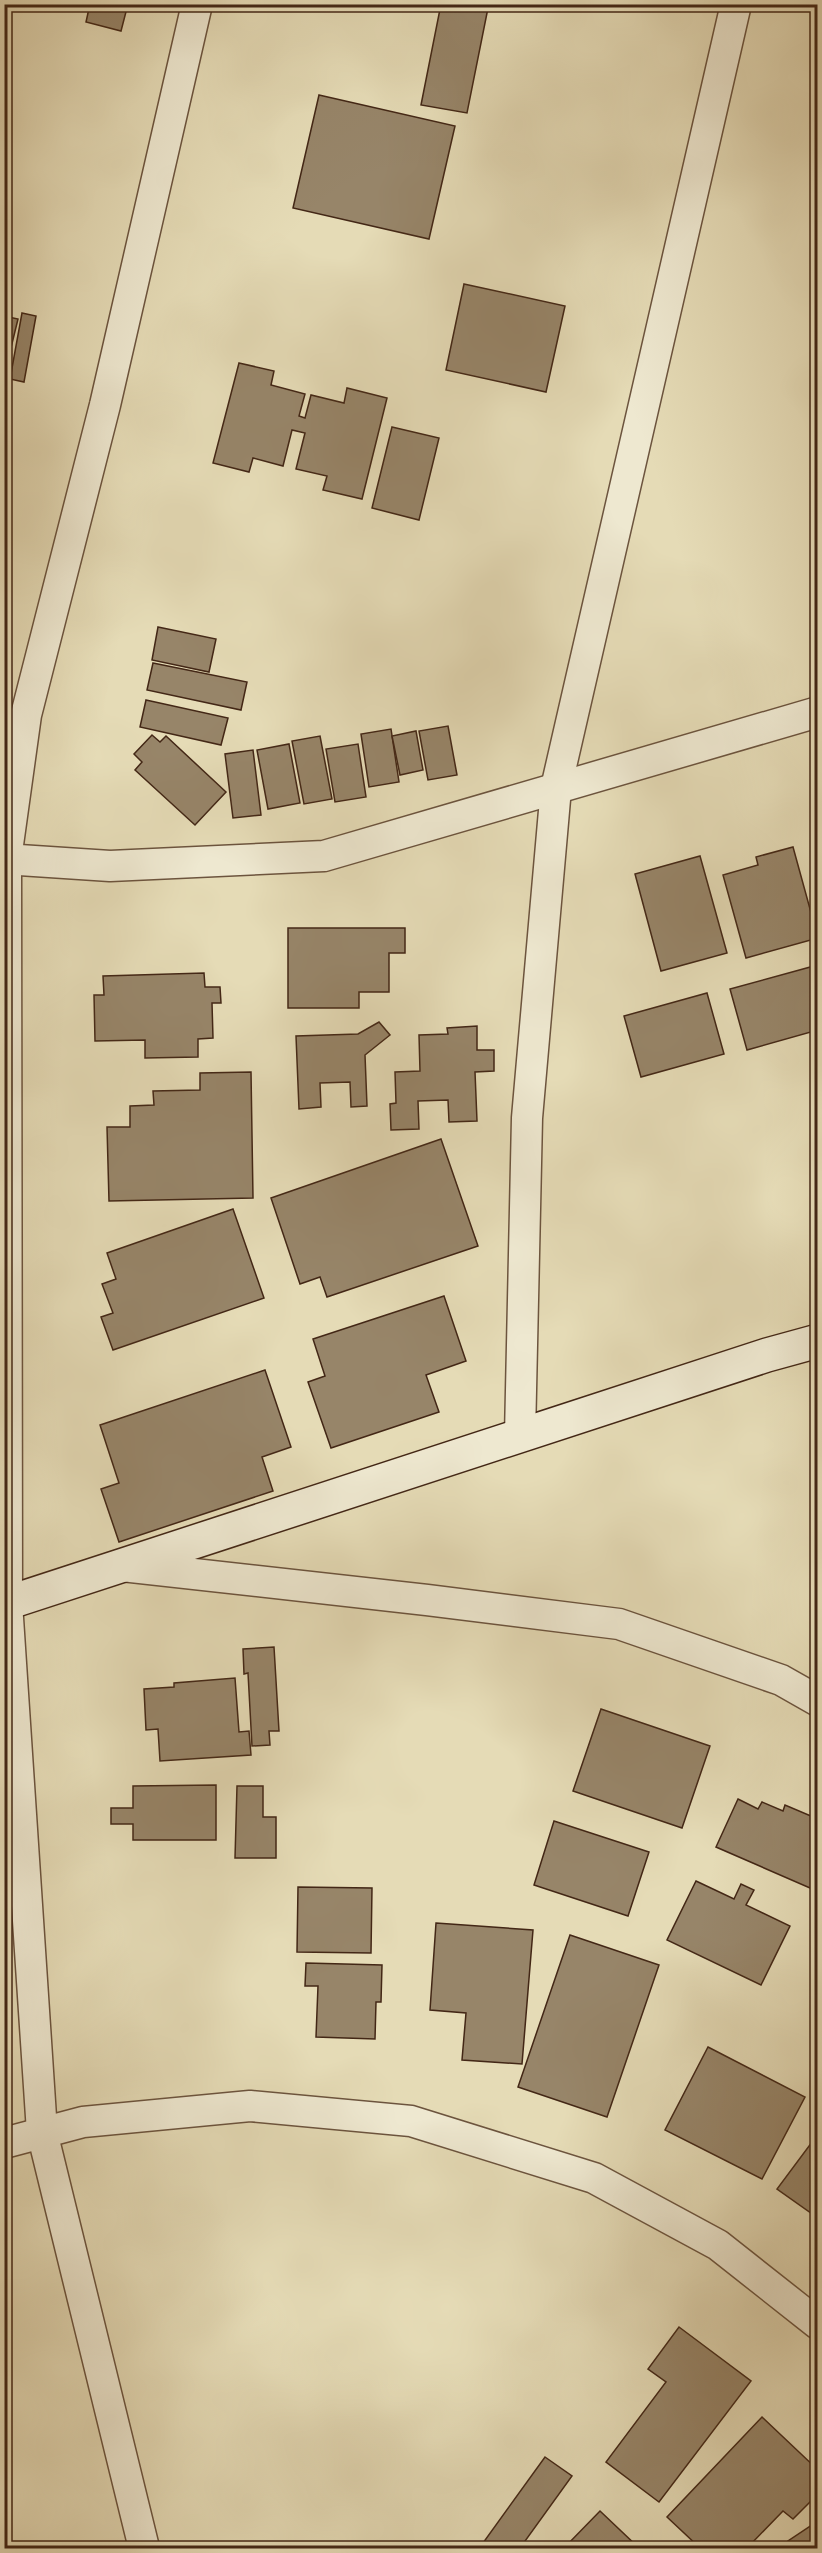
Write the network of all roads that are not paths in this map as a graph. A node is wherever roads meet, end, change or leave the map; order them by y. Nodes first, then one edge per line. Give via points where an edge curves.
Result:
1 (197, 4) edge
2 (736, 4) edge
3 (818, 712) edge
4 (556, 788) junction
5 (5, 859) edge
6 (818, 1341) edge
7 (520, 1436) junction
8 (122, 1566) junction
9 (6, 1604) edge
10 (818, 1701) edge
11 (42, 2132) junction
12 (4, 2143) edge
13 (818, 2324) edge
14 (144, 2548) edge

1 - 5 street via 105,405 26,715
2 - 4 street
3 - 4 street
4 - 5 street via 324,856 110,866
4 - 7 street via 527,1118
5 - 9 street
6 - 7 street
7 - 8 street
8 - 9 street
8 - 10 street via 619,1624 781,1680
9 - 11 street
11 - 12 street
11 - 13 street via 83,2122 250,2106 411,2121 594,2178 718,2245
11 - 14 street

